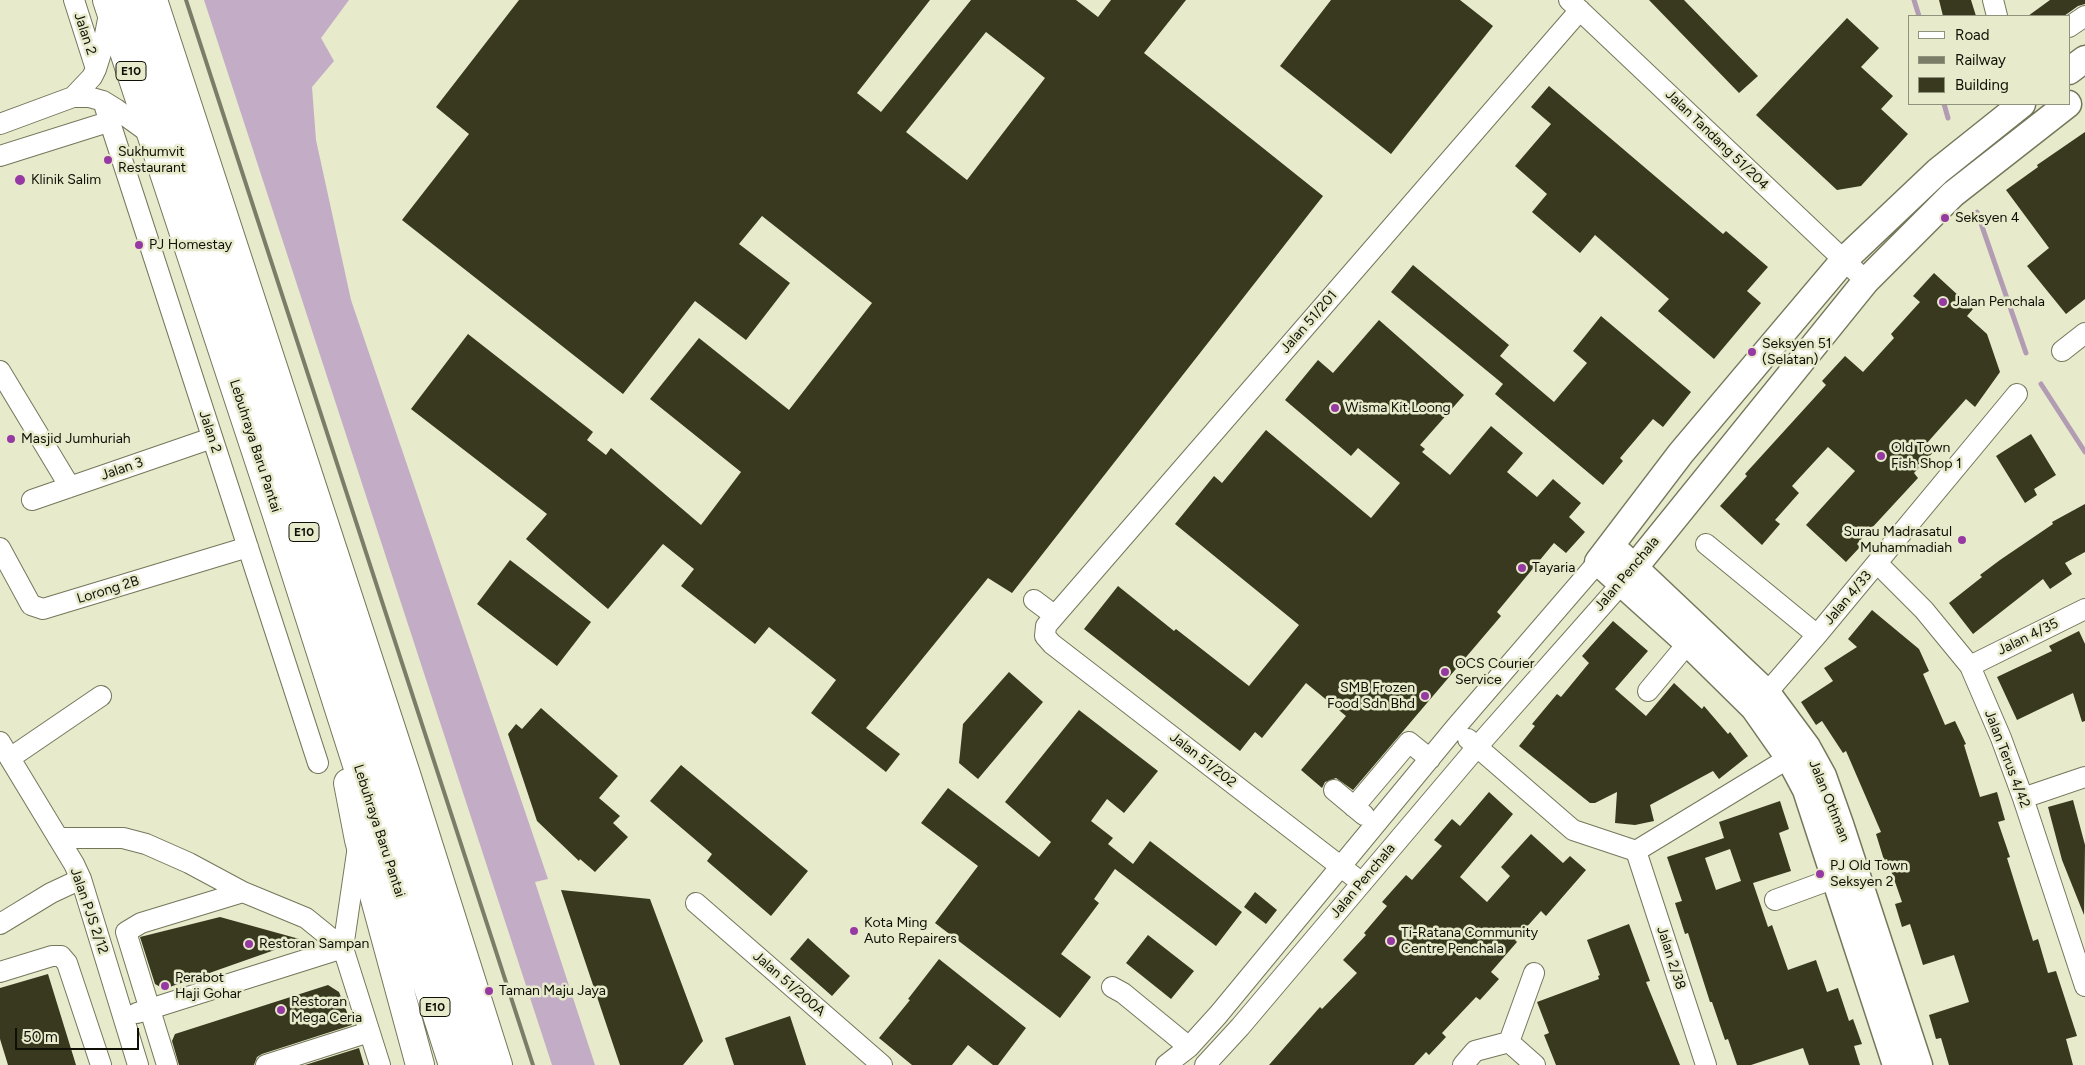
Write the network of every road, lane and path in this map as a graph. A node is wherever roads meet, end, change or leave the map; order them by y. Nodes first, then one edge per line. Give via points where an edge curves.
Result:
1 (74, 0) edge
2 (153, 0) edge
3 (1993, 0) edge
4 (116, 3) edge
5 (1574, 5) edge
6 (1997, 15) edge
7 (2085, 16) edge
8 (2070, 26) edge
9 (2085, 59) edge
10 (96, 69) junction
11 (2070, 70) edge
12 (2085, 91) edge
13 (73, 97) junction
14 (103, 101) junction
15 (2070, 102) edge
16 (2021, 105) edge
17 (2067, 105) edge
18 (108, 122) junction
19 (0, 124) edge
20 (152, 135) junction
21 (0, 156) edge
22 (1844, 260) junction
23 (1866, 281) junction
24 (2085, 334) edge
25 (2062, 351) dead end
26 (0, 371) edge
27 (2017, 394) dead end
28 (212, 438) junction
29 (70, 487) junction
30 (32, 500) dead end
31 (1706, 544) dead end
32 (248, 547) junction
33 (0, 548) edge
34 (1604, 554) junction
35 (1877, 563) junction
36 (1628, 575) junction
37 (1034, 600) dead end
38 (2085, 609) edge
39 (1054, 615) junction
40 (1817, 635) junction
41 (1045, 636) joint
42 (1688, 643) junction
43 (1970, 666) junction
44 (1648, 692) dead end
45 (101, 696) dead end
46 (1760, 701) junction
47 (1455, 728) junction
48 (347, 731) junction
49 (1477, 747) junction
50 (1798, 753) junction
51 (1430, 759) junction
52 (6, 760) edge
53 (318, 763) dead end
54 (2085, 777) edge
55 (1334, 790) dead end
56 (2023, 798) junction
57 (1354, 807) junction
58 (1375, 825) junction
59 (58, 838) junction
60 (359, 840) junction
61 (1636, 851) junction
62 (1340, 867) junction
63 (1835, 878) junction
64 (81, 879) junction
65 (1362, 883) junction
66 (243, 892) junction
67 (1775, 900) dead end
68 (696, 903) dead end
69 (0, 924) edge
70 (2079, 946) edge
71 (343, 948) junction
72 (0, 972) edge
73 (1534, 973) dead end
74 (2085, 986) edge
75 (1112, 987) dead end
76 (150, 1009) junction
77 (123, 1018) junction
78 (370, 1032) junction
79 (1509, 1042) junction
80 (1189, 1047) junction
81 (100, 1065) edge
82 (138, 1065) edge
83 (168, 1065) edge
84 (266, 1065) edge
85 (380, 1065) edge
86 (420, 1065) edge
87 (453, 1065) edge
88 (474, 1065) edge
89 (498, 1065) edge
90 (882, 1065) edge
91 (1166, 1065) edge
92 (1205, 1065) edge
93 (1463, 1065) edge
94 (1534, 1065) edge
95 (1706, 1065) edge
96 (1896, 1065) edge
97 (1919, 1065) edge

1 - 10 street, Jalan 2
2 - 89 highway
3 - 6 street
4 - 10 street
4 - 20 highway, Lebuhraya Baru Pantai / E10
4 - 88 highway, Lebuhraya Baru Pantai / E10 via 366,724
5 - 22 street, Jalan Tandang 51/204
5 - 39 street, Jalan 51/201
7 - 8 street
9 - 11 main road
10 - 13 street
12 - 15 main road, Jalan Penchala
13 - 14 street
13 - 19 street
14 - 18 street, Jalan 2
14 - 20 street
16 - 22 main road, Jalan Penchala via 1938,171
17 - 23 main road, Jalan Penchala via 1954,194
18 - 21 street
18 - 28 street, Jalan 2
20 - 48 highway, Lebuhraya Baru Pantai / E10
22 - 23 street, Jalan Tandang 51/204
22 - 34 main road, Jalan Penchala via 1682,453
23 - 36 main road, Jalan Penchala
24 - 25 street
26 - 29 street
27 - 35 street, Jalan 4/33
28 - 29 street, Jalan 3
28 - 32 street, Jalan 2
29 - 30 street, Jalan 3
31 - 40 street
32 - 33 street, Lorong 2B via 43,610 31,605
32 - 53 street, Jalan 2
34 - 36 main road, Jalan Othman
34 - 47 street, Jalan Penchala
35 - 40 street, Jalan 4/33
35 - 43 street, Jalan Terus 4/42 via 1924,610
36 - 42 main road, Jalan Othman
36 - 46 main road, Jalan Othman
36 - 49 street, Jalan Penchala
37 - 39 street
38 - 43 street, Jalan 4/35
39 - 41 street, Jalan 51/201 via 1046,626
40 - 46 street, Jalan 4/33
41 - 62 street, Jalan 51/202
42 - 44 street
42 - 46 main road, Jalan Othman
43 - 56 street, Jalan Terus 4/42
45 - 52 street
46 - 50 main road, Jalan Othman
47 - 49 street
47 - 51 street, Jalan Penchala
48 - 60 highway via 347,781
48 - 87 highway, Lebuhraya Baru Pantai / E10
49 - 61 street via 1574,830
49 - 65 street, Jalan Penchala
50 - 61 street
50 - 63 main road, Jalan Othman via 1806,790
50 - 97 main road, Jalan Othman via 1822,776
51 - 57 street via 1409,742
51 - 58 street, Jalan Penchala
52 - 59 street, Jalan PJS 2/12
54 - 56 street
55 - 57 street
56 - 70 street, Jalan Terus 4/42
57 - 58 street
58 - 62 street, Jalan Penchala
59 - 64 street, Jalan PJS 2/12
59 - 66 street via 122,838 146,844
60 - 71 street
60 - 86 highway
61 - 95 street, Jalan 2/38
62 - 65 street, Jalan 51/202
62 - 80 street, Jalan Penchala
63 - 67 street
63 - 96 main road, Jalan Othman
64 - 69 street
64 - 77 street, Jalan PJS 2/12
65 - 92 street, Jalan Penchala
66 - 71 street via 306,918
66 - 76 street via 141,923 126,932
68 - 90 street, Jalan 51/200A
70 - 74 street, Jalan Terus 4/42
71 - 76 street
71 - 78 street
72 - 81 street via 61,956 67,963
73 - 79 street
75 - 80 street
76 - 77 street
76 - 83 street
77 - 82 street, Jalan PJS 2/12
78 - 84 street
78 - 85 street
79 - 93 street via 1475,1051
79 - 94 street
80 - 91 street, Jalan Penchala

